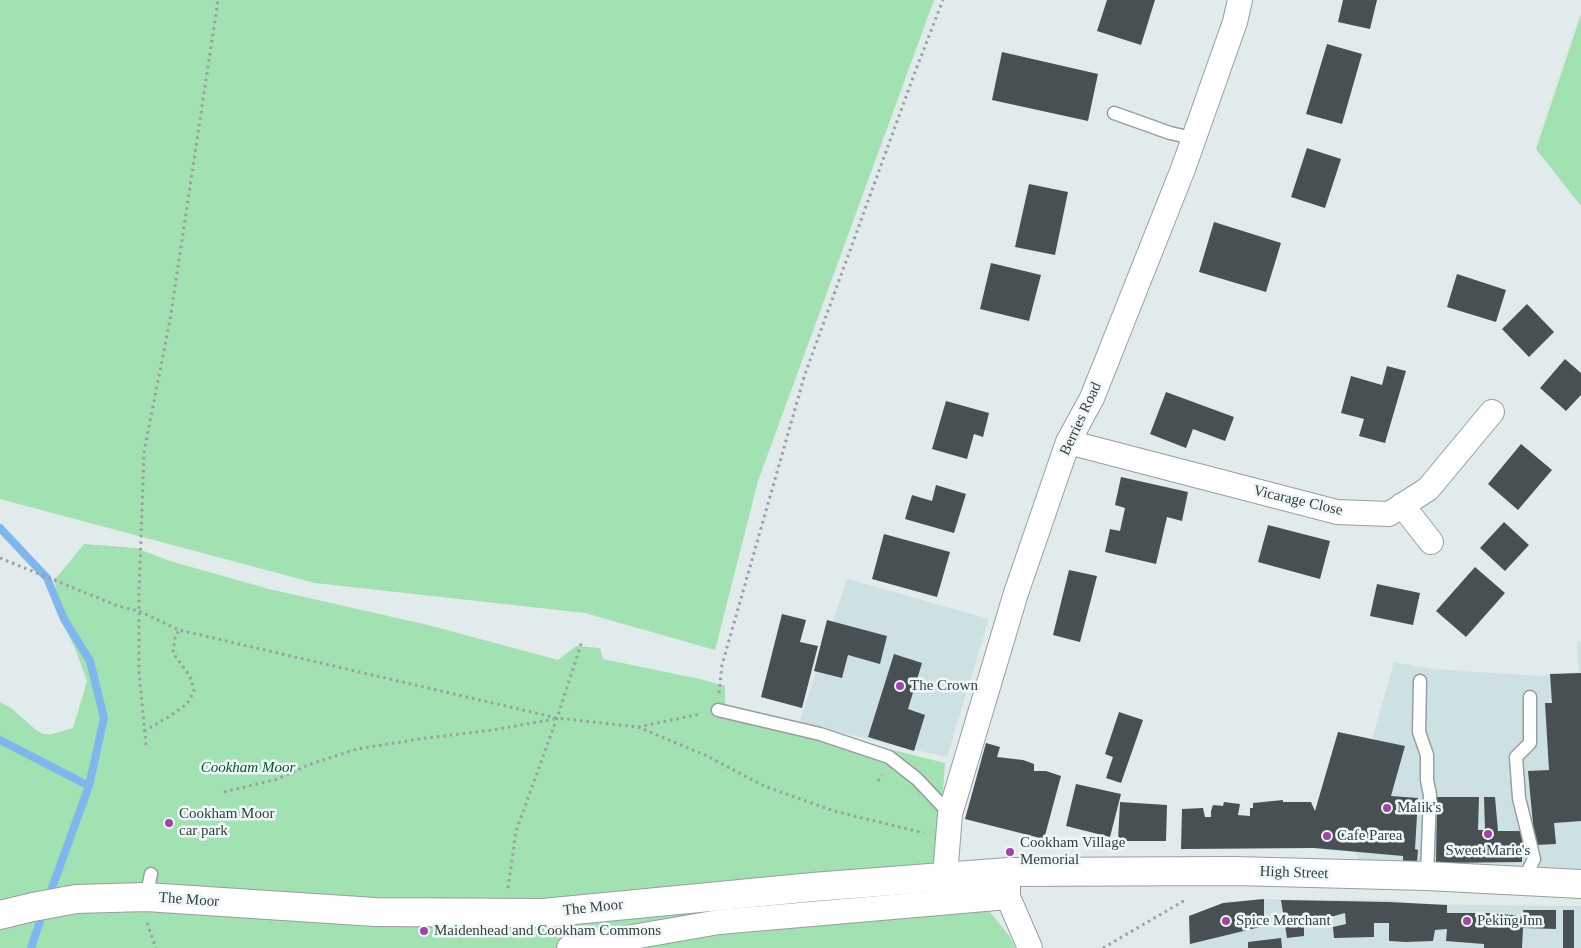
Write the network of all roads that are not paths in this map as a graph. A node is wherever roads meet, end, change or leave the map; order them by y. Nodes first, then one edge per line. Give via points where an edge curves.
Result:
1 (1240, 0) edge
2 (1114, 113) dead end
3 (1193, 138) junction
4 (1492, 412) dead end
5 (1068, 442) junction
6 (1402, 505) junction
7 (1431, 542) dead end
8 (1420, 681) dead end
9 (1530, 697) dead end
10 (718, 710) road end
11 (950, 814) junction
12 (945, 876) junction
13 (1427, 876) junction
14 (1524, 881) junction
15 (1581, 884) edge
16 (1008, 885) junction
17 (0, 915) edge
18 (570, 948) edge
19 (1030, 948) edge

1 - 3 street, Berries Road
2 - 3 lane
3 - 5 street, Berries Road via 1092,398
4 - 6 street, Vicarage Close via 1428,489
5 - 6 street, Vicarage Close via 1337,512 1389,514
5 - 11 street, Berries Road via 1016,593
6 - 7 street
8 - 13 lane via 1419,732 1427,755 1430,795
9 - 14 lane via 1530,743 1516,757 1519,798 1534,860
10 - 11 lane via 820,734 889,757
11 - 12 street, Berries Road
12 - 16 main road, The Moor
12 - 17 main road, The Moor via 543,913 375,912 148,886
13 - 14 main road, High Street
13 - 16 main road, High Street via 1234,871
14 - 15 main road, High Street
16 - 18 street via 719,922
16 - 19 street

